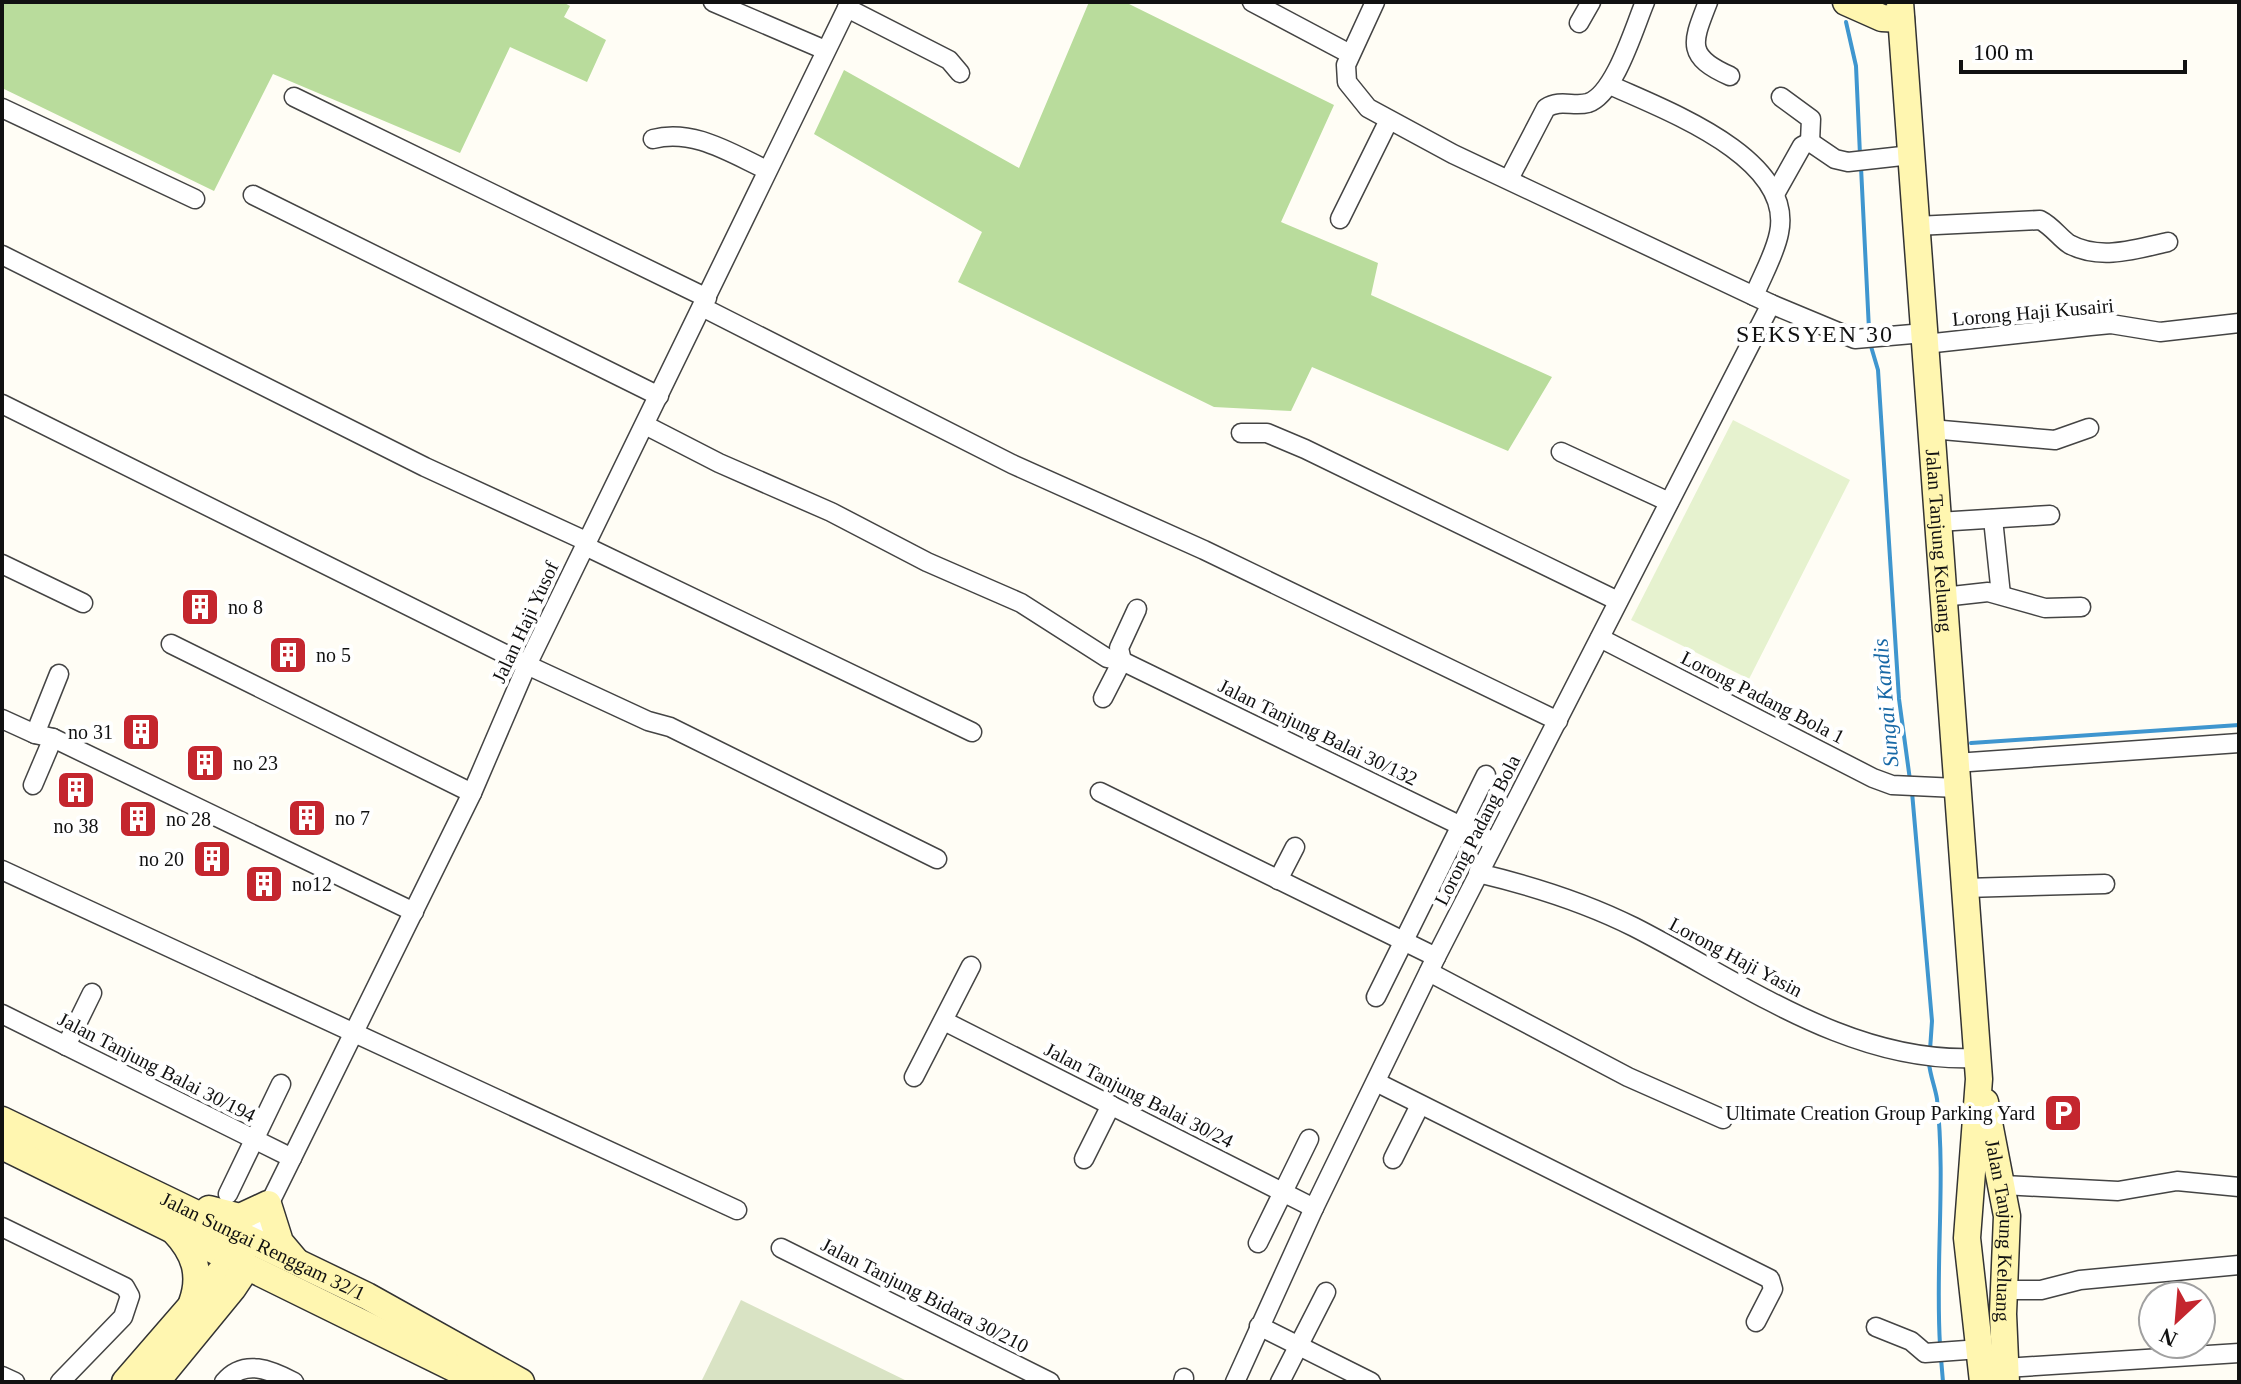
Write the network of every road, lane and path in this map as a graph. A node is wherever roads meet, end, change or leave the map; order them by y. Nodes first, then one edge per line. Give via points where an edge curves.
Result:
1 (713, 2) edge
2 (1252, 2) edge
3 (1375, 2) edge
4 (1591, 2) edge
5 (1645, 2) edge
6 (1708, 2) edge
7 (1846, 2) edge
8 (849, 5) edge
9 (1900, 10) edge
10 (1579, 23) dead end
11 (825, 50) junction
12 (1350, 54) junction
13 (960, 73) dead end
14 (1730, 76) dead end
15 (1610, 85) junction
16 (294, 97) dead end
17 (1781, 97) dead end
18 (2, 108) edge
19 (1389, 120) junction
20 (653, 139) dead end
21 (1810, 142) junction
22 (1911, 155) junction
23 (767, 170) junction
24 (1509, 179) junction
25 (1775, 194) junction
26 (253, 195) dead end
27 (195, 199) dead end
28 (1340, 219) dead end
29 (1916, 226) junction
30 (2168, 242) dead end
31 (2, 255) edge
32 (1763, 300) junction
33 (704, 303) junction
34 (2239, 323) edge
35 (1924, 339) junction
36 (659, 396) junction
37 (2, 404) edge
38 (645, 425) junction
39 (2089, 428) dead end
40 (1931, 429) junction
41 (1241, 433) dead end
42 (1561, 452) dead end
43 (1669, 502) junction
44 (2050, 515) dead end
45 (1993, 519) junction
46 (1938, 522) junction
47 (586, 544) junction
48 (2, 564) edge
49 (2001, 595) junction
50 (1943, 597) junction
51 (1618, 601) junction
52 (83, 603) dead end
53 (2081, 607) dead end
54 (1137, 609) dead end
55 (1600, 638) junction
56 (171, 644) dead end
57 (1122, 661) junction
58 (527, 665) junction
59 (59, 674) dead end
60 (1103, 698) dead end
61 (2, 719) edge
62 (648, 721) junction
63 (1558, 721) junction
64 (972, 732) dead end
65 (44, 736) junction
66 (2239, 743) edge
67 (1486, 775) dead end
68 (1956, 776) junction
69 (33, 785) dead end
70 (1100, 792) dead end
71 (472, 793) junction
72 (1460, 826) junction
73 (1494, 842) junction
74 (1295, 847) dead end
75 (901, 854) dead end
76 (937, 859) dead end
77 (2, 870) edge
78 (1478, 873) junction
79 (1278, 880) junction
80 (2105, 884) dead end
81 (1965, 888) junction
82 (414, 912) junction
83 (1403, 942) junction
84 (1433, 965) junction
85 (971, 966) dead end
86 (92, 993) dead end
87 (1376, 997) dead end
88 (2, 1014) edge
89 (944, 1021) junction
90 (353, 1033) junction
91 (66, 1046) junction
92 (1978, 1069) junction
93 (914, 1077) dead end
94 (1376, 1082) junction
95 (281, 1084) dead end
96 (1111, 1105) junction
97 (1420, 1105) junction
98 (1723, 1119) dead end
99 (2, 1120) edge
100 (1309, 1139) dead end
101 (254, 1140) junction
102 (2, 1146) edge
103 (59, 1148) junction
104 (292, 1158) junction
105 (1084, 1159) dead end
106 (1393, 1159) dead end
107 (2003, 1185) junction
108 (2239, 1187) edge
109 (1282, 1192) junction
110 (228, 1194) dead end
111 (268, 1204) junction
112 (1314, 1208) junction
113 (737, 1210) dead end
114 (169, 1225) junction
115 (2, 1227) edge
116 (1258, 1243) dead end
117 (781, 1248) dead end
118 (246, 1251) junction
119 (298, 1263) junction
120 (2239, 1265) edge
121 (2005, 1290) junction
122 (306, 1292) junction
123 (1326, 1292) dead end
124 (1973, 1294) junction
125 (200, 1313) junction
126 (1756, 1322) dead end
127 (1259, 1326) junction
128 (1876, 1327) dead end
129 (1298, 1347) junction
130 (1969, 1350) junction
131 (2239, 1353) edge
132 (2, 1376) edge
133 (1998, 1377) edge
134 (15, 1382) edge
135 (60, 1382) edge
136 (125, 1382) edge
137 (156, 1382) edge
138 (224, 1382) edge
139 (294, 1382) edge
140 (482, 1382) edge
141 (521, 1382) edge
142 (1050, 1382) edge
143 (1235, 1382) edge
144 (1280, 1382) edge
145 (1371, 1382) edge

1 - 11 street
2 - 12 street
3 - 12 street
4 - 10 street
5 - 15 street
6 - 14 street via 1693,39 1695,48 1710,68
7 - 9 main road via 1882,18
8 - 11 street, Jalan Haji Yusof
8 - 13 street via 949,60
9 - 22 main road, Jalan Tanjung Keluang
11 - 23 street, Jalan Haji Yusof
12 - 19 street via 1347,82 1356,97
15 - 24 street via 1587,103 1546,108
15 - 25 street via 1717,135
16 - 33 street
17 - 21 street via 1811,119
18 - 27 street
19 - 24 street
19 - 28 street
20 - 23 street via 672,134 709,143
21 - 22 street via 1848,162
21 - 25 street via 1802,146
22 - 29 main road, Jalan Tanjung Keluang
23 - 33 street, Jalan Haji Yusof
24 - 32 street
25 - 32 street, Lorong Padang Bola via 1779,234
26 - 36 street
29 - 30 street via 2040,220 2068,243 2115,254
29 - 35 main road, Jalan Tanjung Keluang
31 - 47 street
32 - 35 street, Lorong Haji Kusairi via 1855,339
32 - 43 street, Lorong Padang Bola
33 - 36 street, Jalan Haji Yusof
33 - 63 street via 1012,464
34 - 35 street, Lorong Haji Kusairi via 2160,332 2111,324
35 - 40 main road, Jalan Tanjung Keluang
36 - 38 street, Jalan Haji Yusof
37 - 58 street
38 - 47 street, Jalan Haji Yusof
38 - 57 street, Jalan Tanjung Balai 30/132 via 1021,603 1081,644
39 - 40 street via 2055,440
40 - 46 main road, Jalan Tanjung Keluang
41 - 51 street via 1267,433 1305,449
42 - 43 street
43 - 51 street, Lorong Padang Bola
44 - 45 street
45 - 46 street
45 - 49 street
46 - 50 main road, Jalan Tanjung Keluang
47 - 58 street, Jalan Haji Yusof
47 - 64 street
48 - 52 street
49 - 50 street
49 - 53 street via 2045,608
50 - 68 main road, Jalan Tanjung Keluang
51 - 55 street, Lorong Padang Bola
54 - 57 street via 1119,648
55 - 63 street, Lorong Padang Bola
55 - 68 street, Lorong Padang Bola 1 via 1873,778 1923,786
56 - 71 street
57 - 60 street
57 - 72 street, Jalan Tanjung Balai 30/132
58 - 62 street
58 - 71 street, Jalan Haji Yusof
59 - 65 street
61 - 65 street
62 - 75 street via 672,741
62 - 76 street via 670,727
63 - 73 street, Lorong Padang Bola
65 - 69 street
65 - 82 street
66 - 68 street, Lorong Padang Bola 1
67 - 72 street
68 - 81 main road, Jalan Tanjung Keluang
70 - 79 street
71 - 82 street, Jalan Haji Yusof
72 - 73 street, Jalan Tanjung Balai 30/132
72 - 83 street
73 - 78 street, Lorong Padang Bola
74 - 79 street
77 - 90 street
78 - 84 street, Lorong Padang Bola
78 - 92 street, Lorong Haji Yasin via 1579,902 1806,1020 1913,1056
79 - 83 street
80 - 81 street
81 - 92 main road, Jalan Tanjung Keluang
82 - 90 street, Jalan Haji Yusof
83 - 84 street
83 - 87 street
84 - 94 street, Lorong Padang Bola
84 - 98 street via 1628,1077
85 - 89 street
86 - 91 street
88 - 91 street, Jalan Tanjung Balai 30/194
89 - 93 street
89 - 96 street, Jalan Tanjung Balai 30/24
90 - 104 street, Jalan Haji Yusof
90 - 113 street
91 - 101 street, Jalan Tanjung Balai 30/194
92 - 107 main road, Jalan Tanjung Keluang
92 - 124 main road, Jalan Tanjung Keluang via 1967,1238
94 - 97 street
94 - 112 street, Lorong Padang Bola
95 - 101 street
96 - 105 street
96 - 109 street, Jalan Tanjung Balai 30/24
97 - 106 street
97 - 126 street via 1770,1279 1773,1289
99 - 103 main road, Jalan Sungai Renggam 32/1
100 - 109 street
101 - 104 street, Jalan Tanjung Balai 30/194
101 - 110 street
102 - 114 main road, Jalan Sungai Renggam 32/1
103 - 111 main road via 82,1148 219,1214 240,1217
103 - 118 main road, Jalan Sungai Renggam 32/1
104 - 111 street, Jalan Haji Yusof
107 - 108 street via 2118,1191 2177,1181
107 - 121 main road, Jalan Tanjung Keluang
109 - 112 street, Jalan Tanjung Balai 30/24
109 - 116 street
111 - 118 street, Jalan Haji Yusof
111 - 119 main road via 280,1242
112 - 127 street, Lorong Padang Bola
114 - 118 main road, Jalan Sungai Renggam 32/1
114 - 125 main road via 197,1270
115 - 135 street via 125,1287 130,1296 123,1317
117 - 142 street, Jalan Tanjung Bidara 30/210
118 - 119 main road, Jalan Sungai Renggam 32/1
118 - 122 main road, Jalan Sungai Renggam 32/1
118 - 125 main road, Jalan Sungai Renggam 32/1 via 241,1276
119 - 141 main road, Jalan Sungai Renggam 32/1
120 - 121 street
121 - 124 main road via 1998,1273 1999,1237 1996,1228 1984,1224 1976,1229
121 - 133 main road, Jalan Tanjung Keluang
122 - 125 main road via 271,1287 248,1291
122 - 140 main road, Jalan Sungai Renggam 32/1
123 - 129 street
124 - 130 main road, Jalan Tanjung Keluang
125 - 136 main road, Jalan Sungai Renggam 32/1
125 - 137 main road, Jalan Sungai Renggam 32/1
127 - 129 street
127 - 143 street, Lorong Padang Bola
128 - 130 street via 1932,1354
129 - 144 street
129 - 145 street
130 - 133 main road, Jalan Tanjung Keluang
131 - 133 street
132 - 134 street
138 - 139 street via 247,1367 269,1369

